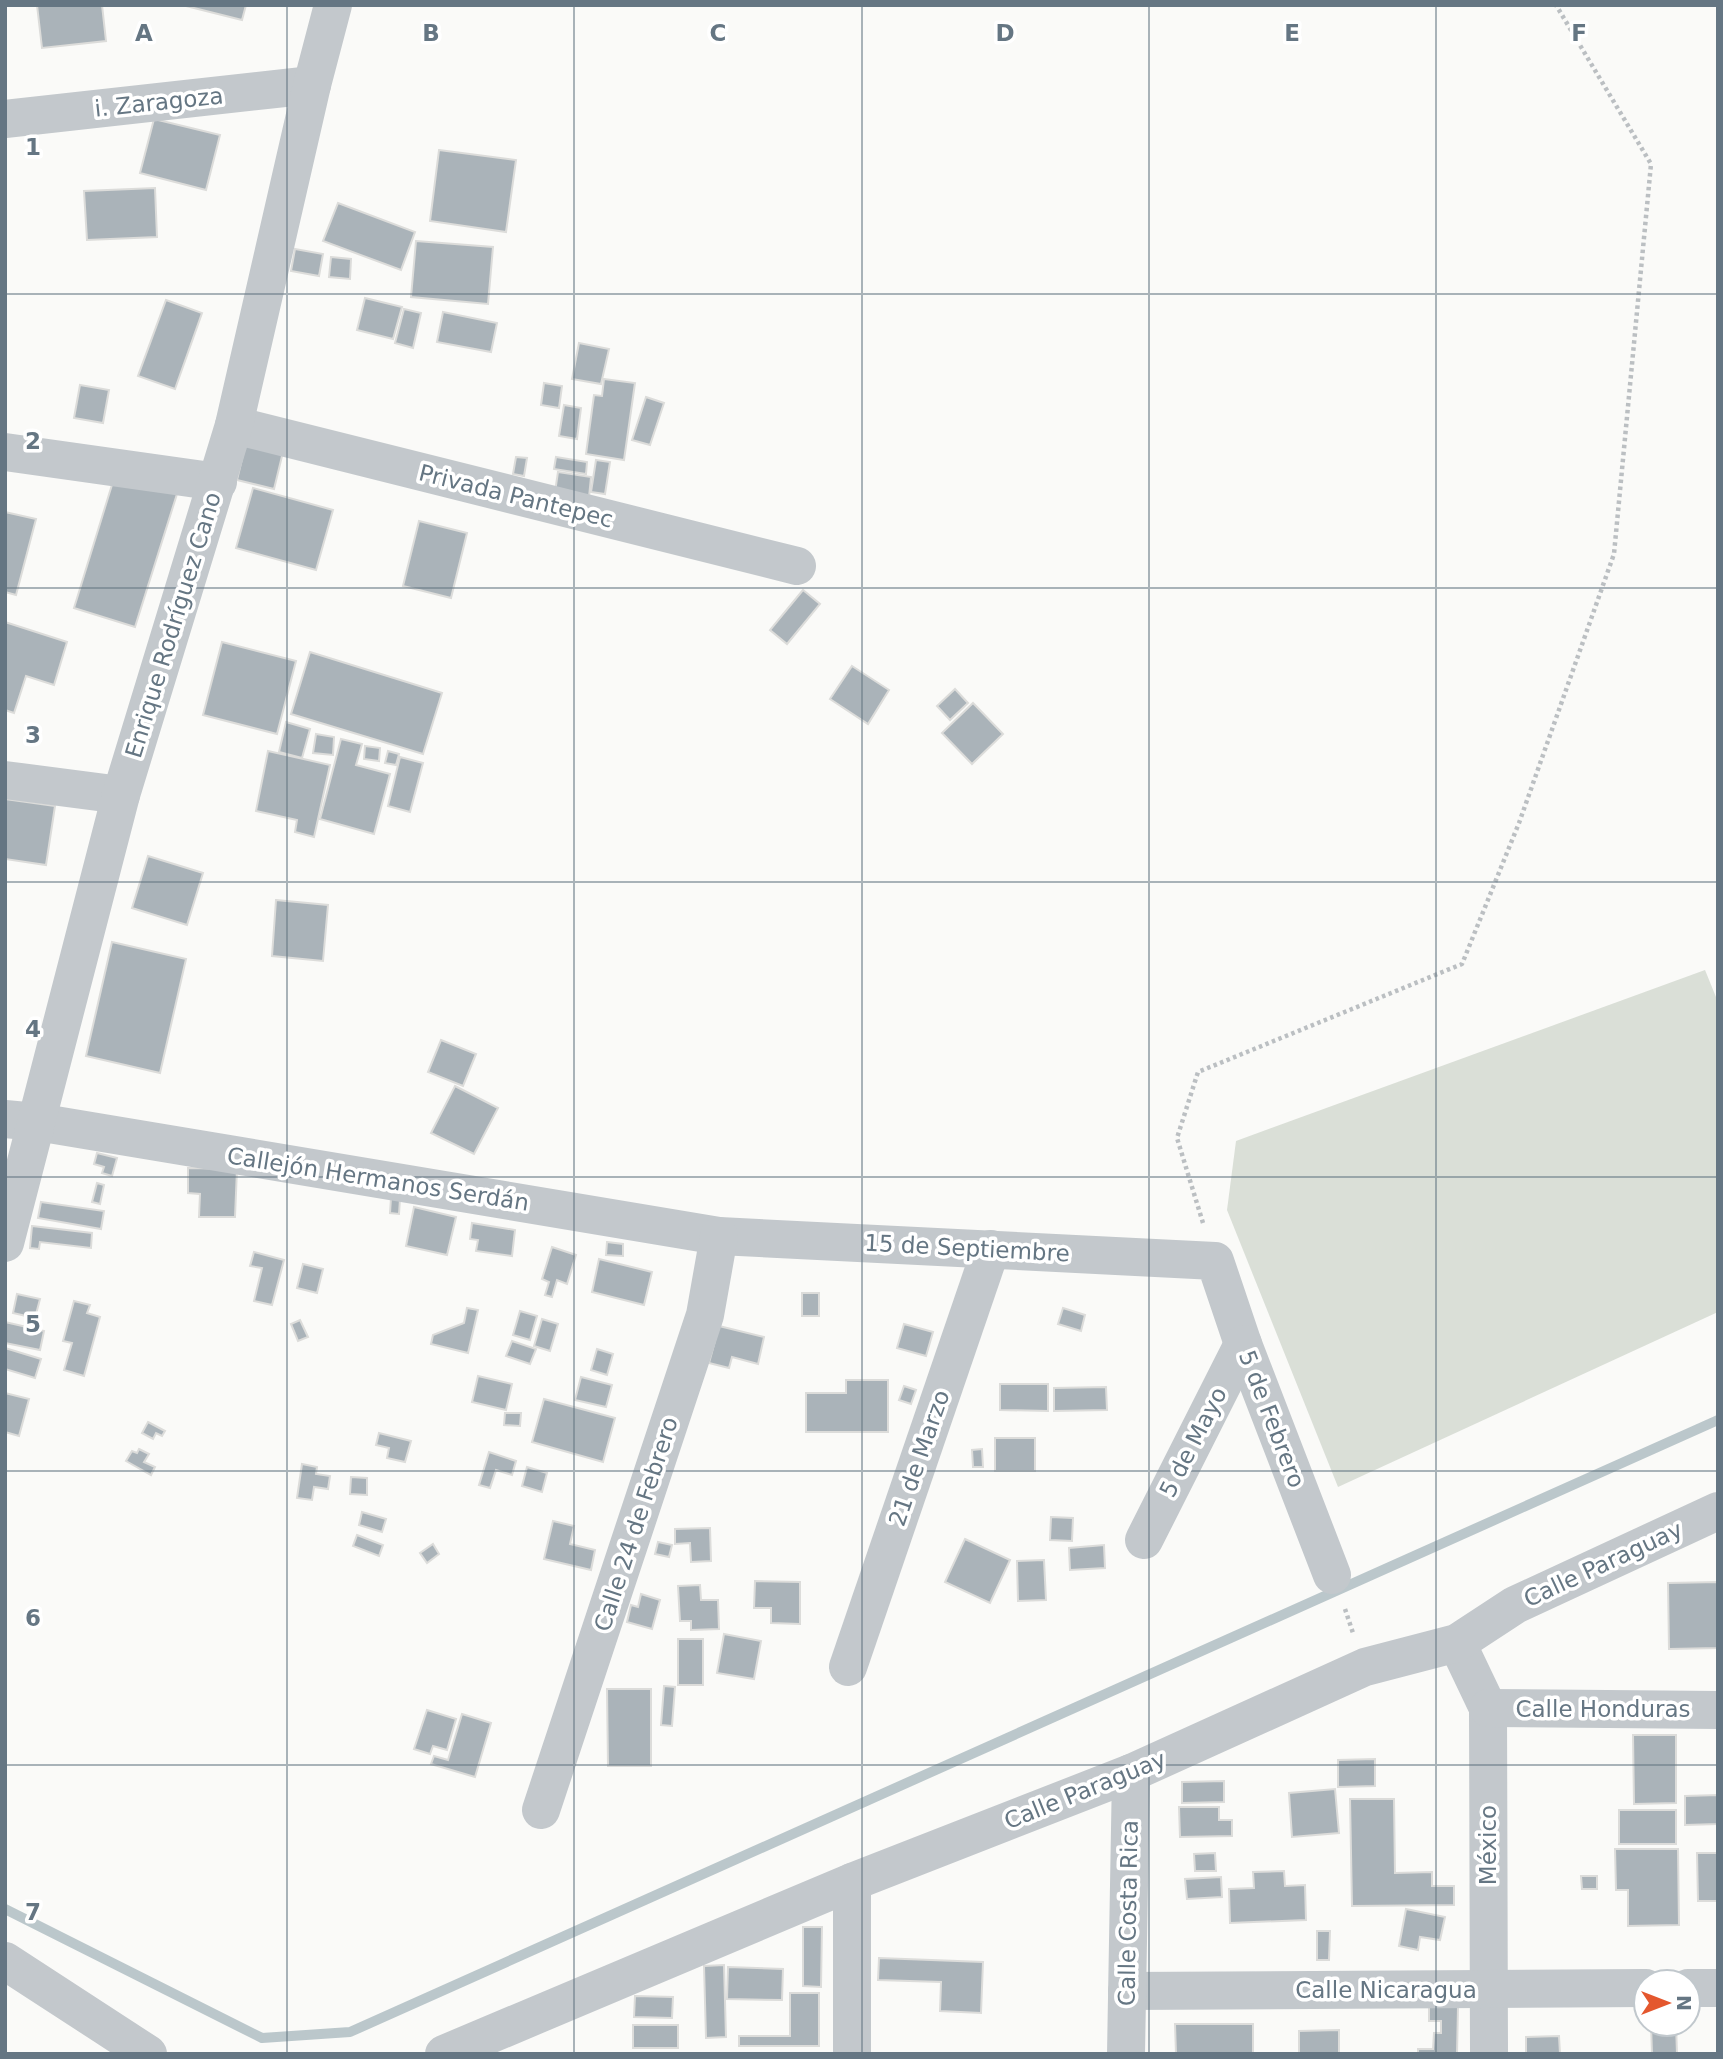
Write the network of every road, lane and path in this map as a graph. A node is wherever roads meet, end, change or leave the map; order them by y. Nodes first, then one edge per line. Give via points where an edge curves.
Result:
1 (333, 5) edge
2 (1556, 5) edge
3 (312, 85) junction
4 (5, 119) edge
5 (234, 425) junction
6 (5, 452) edge
7 (218, 482) junction
8 (797, 566) dead end
9 (5, 780) edge
10 (121, 795) junction
11 (21, 1120) edge
12 (719, 1236) junction
13 (5, 1243) edge
14 (991, 1249) junction
15 (1215, 1261) junction
16 (1242, 1344) junction
17 (1718, 1511) edge
18 (1144, 1540) dead end
19 (1332, 1575) dead end
20 (1457, 1643) junction
21 (848, 1667) dead end
22 (1488, 1709) junction
23 (1718, 1710) edge
24 (1132, 1773) junction
25 (541, 1810) dead end
26 (852, 1882) junction
27 (5, 1961) edge
28 (1632, 1988) edge
29 (1488, 1990) junction
30 (1127, 1991) junction
31 (488, 2044) edge
32 (148, 2054) edge
33 (444, 2054) edge
34 (852, 2054) edge
35 (1126, 2054) edge
36 (1489, 2054) edge

1 - 3 street, Enrique Rodríguez Cano
2 - 15 path via 1651,164 1614,554 1519,823 1461,964 1198,1072 1177,1138
3 - 4 street, i. Zaragoza
3 - 5 street, Enrique Rodríguez Cano
5 - 7 street, Enrique Rodríguez Cano
5 - 8 street, Privada Pantepec
6 - 7 street
7 - 10 street, Enrique Rodríguez Cano
9 - 10 street
10 - 11 street, Enrique Rodríguez Cano
11 - 12 street, Callejón Hermanos Serdán
11 - 13 street, Enrique Rodríguez Cano
12 - 14 street, 15 de Septiembre
12 - 25 street, Calle 24 de Febrero via 705,1315
14 - 15 street, 15 de Septiembre
14 - 21 street, 21 de Marzo
15 - 16 street, 5 de Febrero
16 - 18 street, 5 de Mayo
16 - 19 street, 5 de Febrero
17 - 20 street, Calle Paraguay via 1516,1605
20 - 22 street, México
20 - 24 street, Calle Paraguay via 1365,1667
22 - 23 street, Calle Honduras
22 - 29 street, México
24 - 26 street, Calle Paraguay
24 - 30 street, Calle Costa Rica
26 - 31 street, Calle Paraguay
26 - 34 street
27 - 32 street
28 - 29 street, Calle Nicaragua
29 - 30 street, Calle Nicaragua
29 - 36 street, México
30 - 35 street, Calle Costa Rica
31 - 33 street, Calle Paraguay

